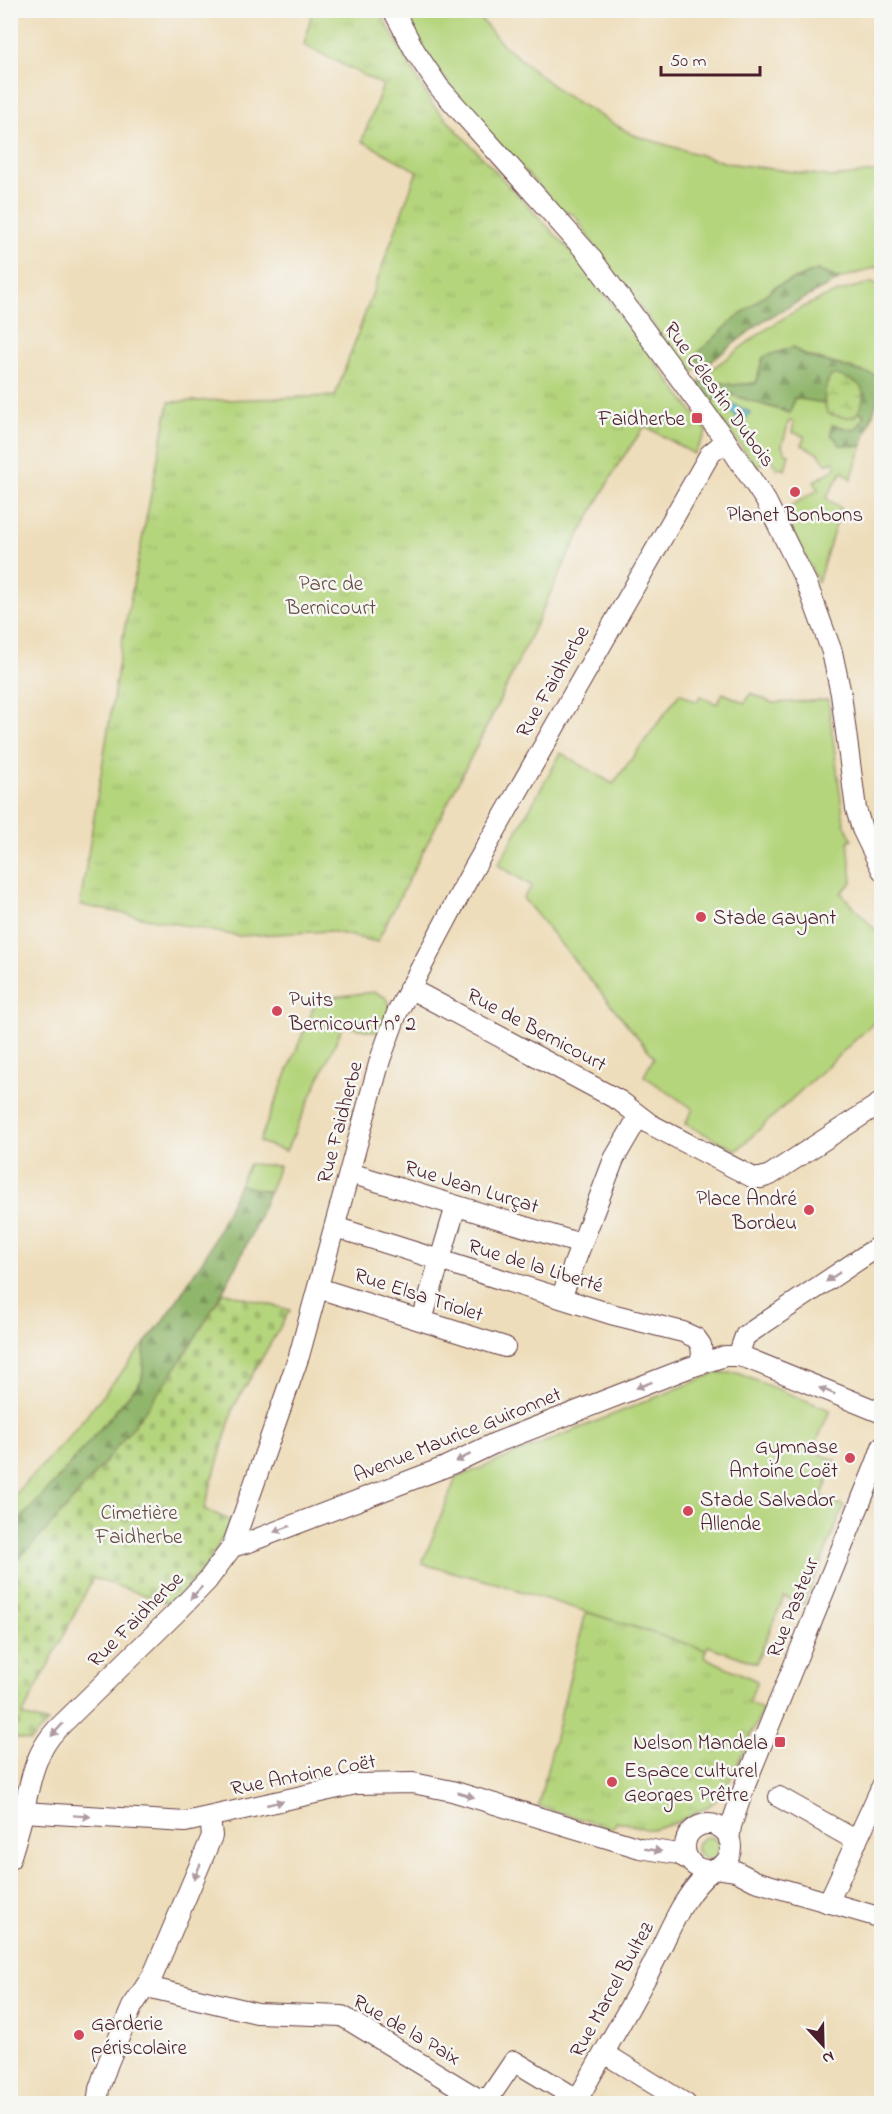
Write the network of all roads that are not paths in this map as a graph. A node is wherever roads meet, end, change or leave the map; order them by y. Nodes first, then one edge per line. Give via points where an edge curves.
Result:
1 (393, 10) edge
2 (726, 441) junction
3 (882, 870) edge
4 (410, 988) junction
5 (882, 1102) edge
6 (639, 1116) junction
7 (350, 1173) junction
8 (456, 1206) junction
9 (335, 1227) junction
10 (581, 1244) junction
11 (882, 1244) edge
12 (440, 1260) junction
13 (318, 1288) junction
14 (561, 1298) junction
15 (422, 1320) junction
16 (505, 1347) dead end
17 (738, 1356) junction
18 (699, 1364) junction
19 (882, 1413) edge
20 (882, 1446) edge
21 (232, 1547) junction
22 (745, 1785) junction
23 (882, 1786) edge
24 (778, 1797) dead end
25 (23, 1812) junction
26 (210, 1816) junction
27 (708, 1825) junction
28 (857, 1840) junction
29 (730, 1843) junction
30 (10, 1859) edge
31 (691, 1862) junction
32 (715, 1869) junction
33 (768, 1885) junction
34 (687, 1898) junction
35 (828, 1903) junction
36 (882, 1918) edge
37 (147, 1987) junction
38 (604, 2052) junction
39 (576, 2101) edge
40 (98, 2103) edge
41 (686, 2103) edge

1 - 2 street, Rue Célestin Dubois via 439,87 589,255
2 - 3 street, Rue Célestin Dubois via 770,507 824,626 840,684 856,809
2 - 4 street, Rue Faidherbe via 704,464 479,858
4 - 6 street, Rue de Bernicourt via 620,1101
4 - 7 street, Rue Faidherbe via 385,1044
5 - 6 street via 761,1178 754,1178
6 - 10 street via 619,1148
7 - 8 street, Rue Jean Lurçat
7 - 9 street, Rue Faidherbe
8 - 10 street, Rue Jean Lurçat
8 - 12 street
9 - 12 street, Rue de la Liberté
9 - 13 street, Rue Faidherbe
10 - 14 street
11 -> 17 street via 745,1336
12 - 14 street, Rue de la Liberté
12 - 15 street
13 - 15 street, Rue Elsa Triolet
13 - 21 street, Rue Faidherbe via 299,1356
14 - 18 street, Rue de la Liberté via 687,1333 701,1345
15 - 16 street, Rue Elsa Triolet
17 - 18 street, Avenue Maurice Guironnet
19 -> 17 street
18 -> 21 street, Avenue Maurice Guironnet via 495,1443 445,1467
20 - 22 street, Rue Pasteur
21 -> 25 street, Rue Faidherbe via 207,1581 52,1735 33,1769
22 - 27 street, Rue Pasteur via 726,1815
22 - 29 street, Rue Pasteur via 731,1826
23 - 28 street
24 - 28 street
25 -> 26 street, Rue Antoine Coët via 176,1822
25 - 30 street, Rue Faidherbe
26 -> 31 street, Rue Antoine Coët via 356,1784 413,1783 452,1791 640,1848 678,1854
26 -> 37 street via 212,1836
27 - 29 street via 721,1829
27 - 31 street via 689,1836 686,1849
28 - 35 street
29 - 32 street via 727,1860
29 - 33 street via 746,1869
31 - 32 street via 703,1869
31 - 34 street, Rue Marcel Bultez via 693,1876
32 - 33 street via 736,1871
32 - 34 street, Rue Marcel Bultez via 700,1880
33 - 35 street
34 - 38 street, Rue Marcel Bultez
35 - 36 street
37 - 39 street, Rue de la Paix via 257,2013 342,2016 477,2098 491,2095 514,2061
37 - 40 street via 132,2007 108,2063
38 - 39 street, Rue Marcel Bultez
38 - 41 street

